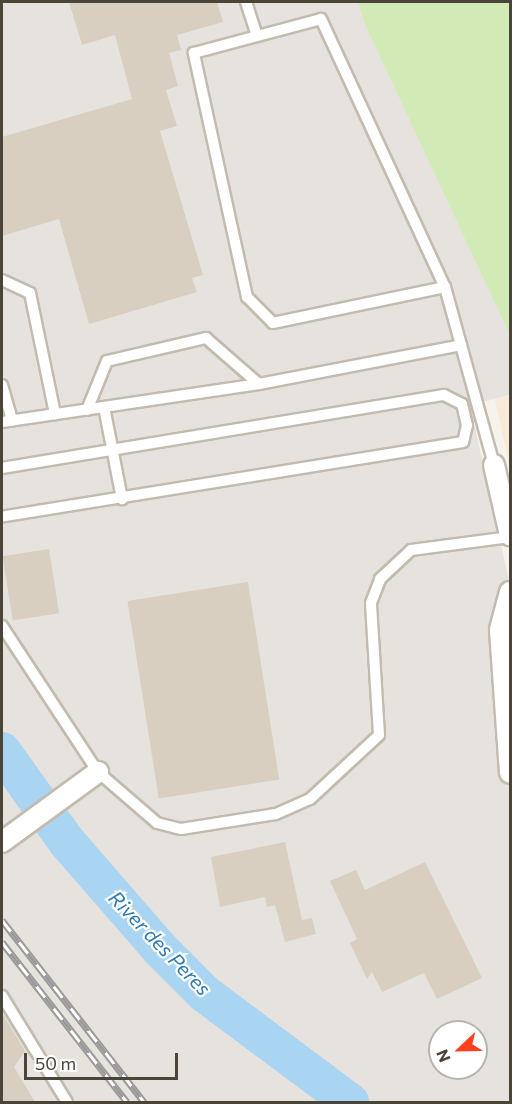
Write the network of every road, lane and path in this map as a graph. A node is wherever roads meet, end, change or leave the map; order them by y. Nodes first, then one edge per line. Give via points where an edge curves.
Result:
1 (246, 2) edge
2 (257, 35) junction
3 (2, 280) edge
4 (445, 287) junction
5 (460, 345) junction
6 (259, 384) junction
7 (2, 385) edge
8 (104, 407) junction
9 (87, 410) junction
10 (55, 414) junction
11 (7, 422) edge
12 (112, 450) junction
13 (494, 465) joint
14 (2, 468) edge
15 (506, 494) edge
16 (122, 499) junction
17 (3, 517) edge
18 (510, 536) edge
19 (510, 592) edge
20 (2, 626) edge
21 (98, 772) junction
22 (510, 773) edge
23 (3, 841) edge
24 (2, 996) edge
25 (67, 1102) edge

1 - 2 lane
2 - 4 lane via 321,19
2 - 4 lane via 194,53 247,297 273,323
3 - 10 lane via 30,293
4 - 5 lane
5 - 6 lane
5 - 13 lane
6 - 8 lane
6 - 9 lane via 206,338 108,361
7 - 11 lane
8 - 9 lane
8 - 12 lane
9 - 10 lane
10 - 11 lane
12 - 14 lane
12 - 16 lane
12 - 16 lane via 444,395 462,404 467,425 463,442
13 - 15 street
15 - 18 street
16 - 17 lane
18 - 21 lane via 411,550 380,579 371,603 379,735 310,799 276,814 181,829 157,823
19 - 22 street via 501,630
20 - 21 lane
21 - 23 street
24 - 25 lane

